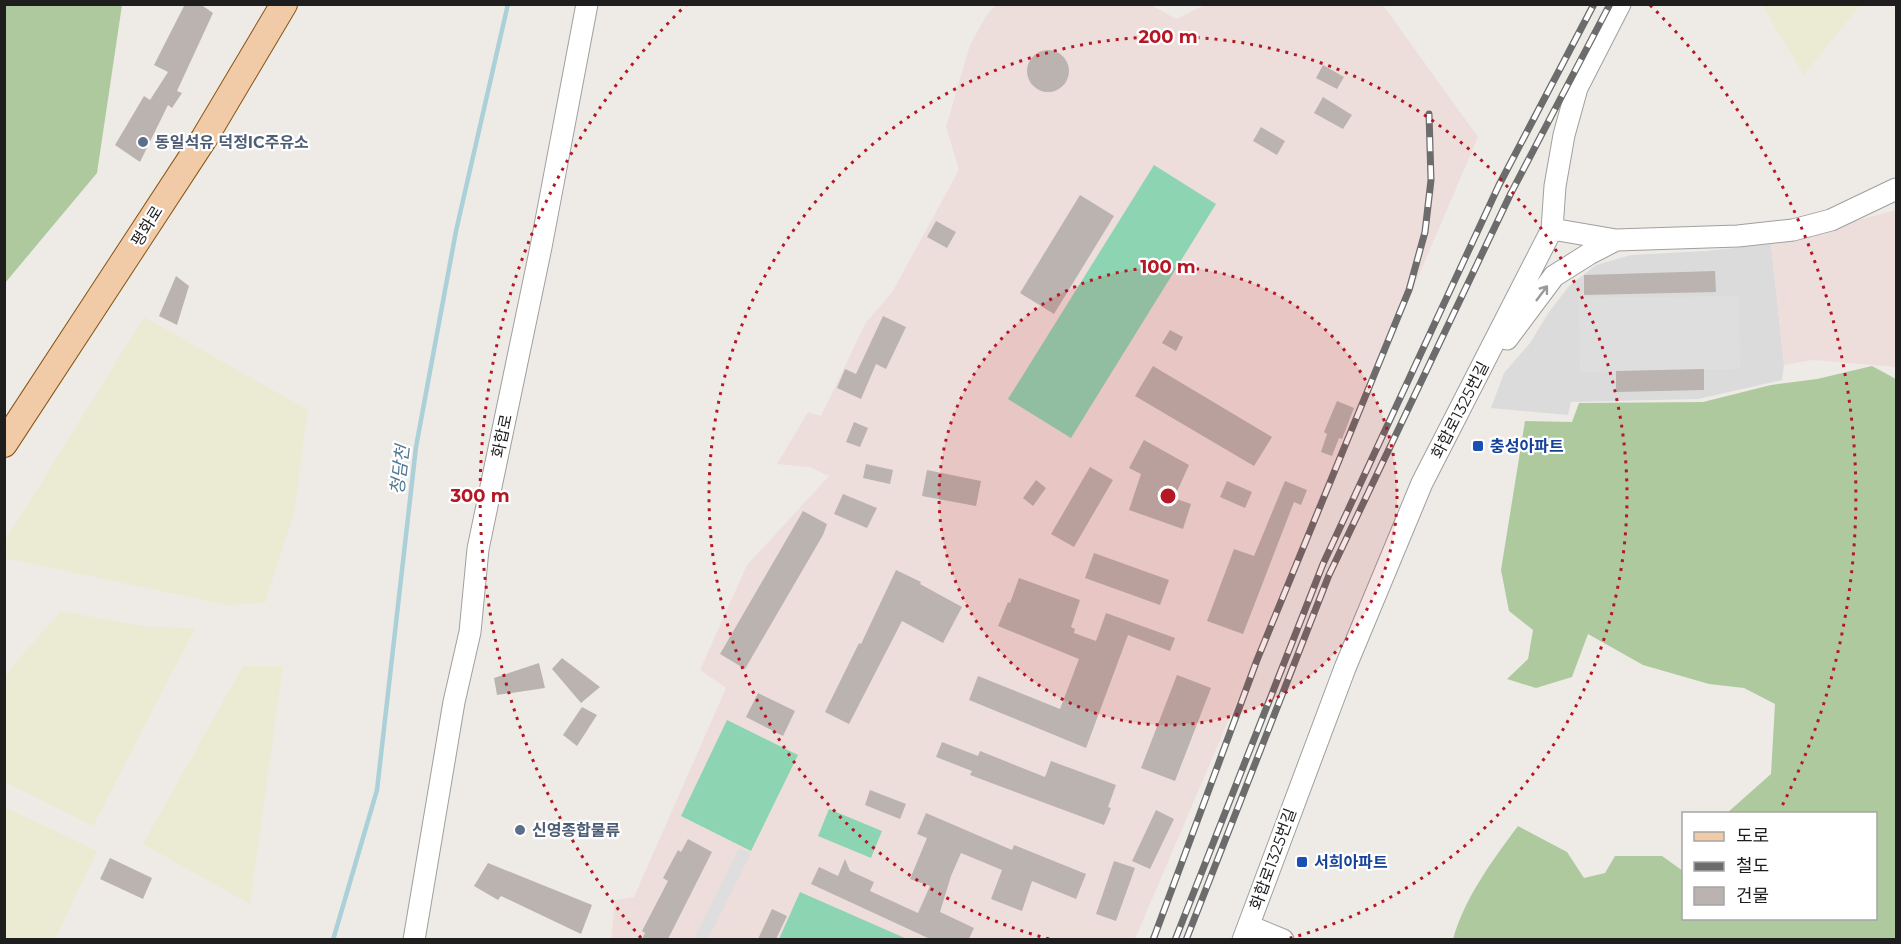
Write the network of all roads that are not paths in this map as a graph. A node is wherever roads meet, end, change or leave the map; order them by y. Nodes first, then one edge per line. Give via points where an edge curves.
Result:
1 (284, 4) edge
2 (587, 4) edge
3 (1620, 4) edge
4 (1896, 189) edge
5 (1552, 229) junction
6 (1616, 240) junction
7 (1470, 390) junction
8 (4, 444) edge
9 (1246, 933) edge
10 (414, 939) edge
11 (1283, 939) edge

1 - 8 main road, 평화로 via 205,137
2 - 10 street, 화합로 via 478,549 470,632 453,702
3 - 5 street via 1577,88 1555,186
4 - 6 street via 1832,220 1793,230
5 - 6 street
5 - 7 street, 화합로1325번길
7 -> 6 street via 1554,276
7 - 9 street, 화합로1325번길 via 1422,483 1305,770
9 - 11 street, 화합로1325번길

